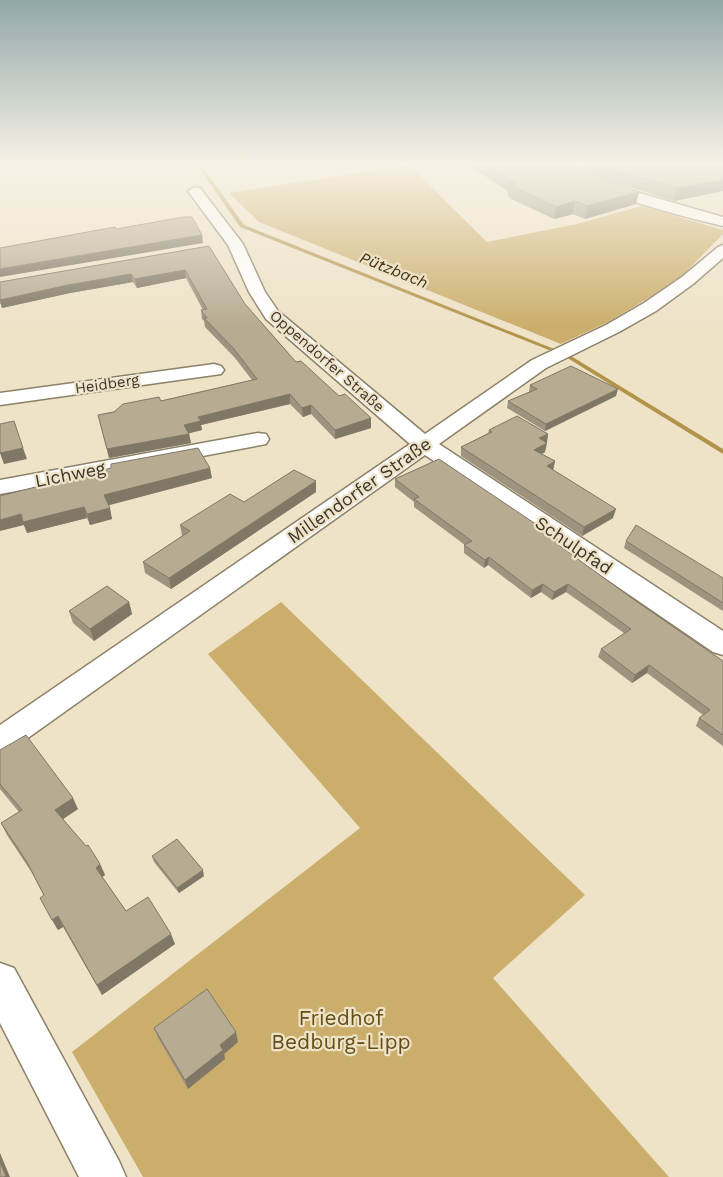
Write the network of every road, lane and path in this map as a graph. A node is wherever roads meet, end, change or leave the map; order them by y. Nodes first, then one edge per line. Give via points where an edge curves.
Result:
1 (215, 217) edge
2 (705, 217) edge
3 (723, 222) edge
4 (235, 244) junction
5 (215, 248) dead end
6 (723, 250) edge
7 (214, 370) dead end
8 (0, 399) edge
9 (258, 439) dead end
10 (425, 445) junction
11 (0, 487) edge
12 (723, 645) edge
13 (0, 741) edge
14 (0, 982) edge
15 (103, 1177) edge

1 - 4 street, Oppendorfer Straße
2 - 3 street
4 - 5 street
4 - 10 street, Oppendorfer Straße via 257,292 272,315
6 - 10 street, Millendorfer Straße via 664,298 623,323 561,353
7 - 8 street, Heidberg
9 - 11 street, Lichweg
10 - 12 street, Schulpfad
10 - 13 street, Millendorfer Straße
14 - 15 street

